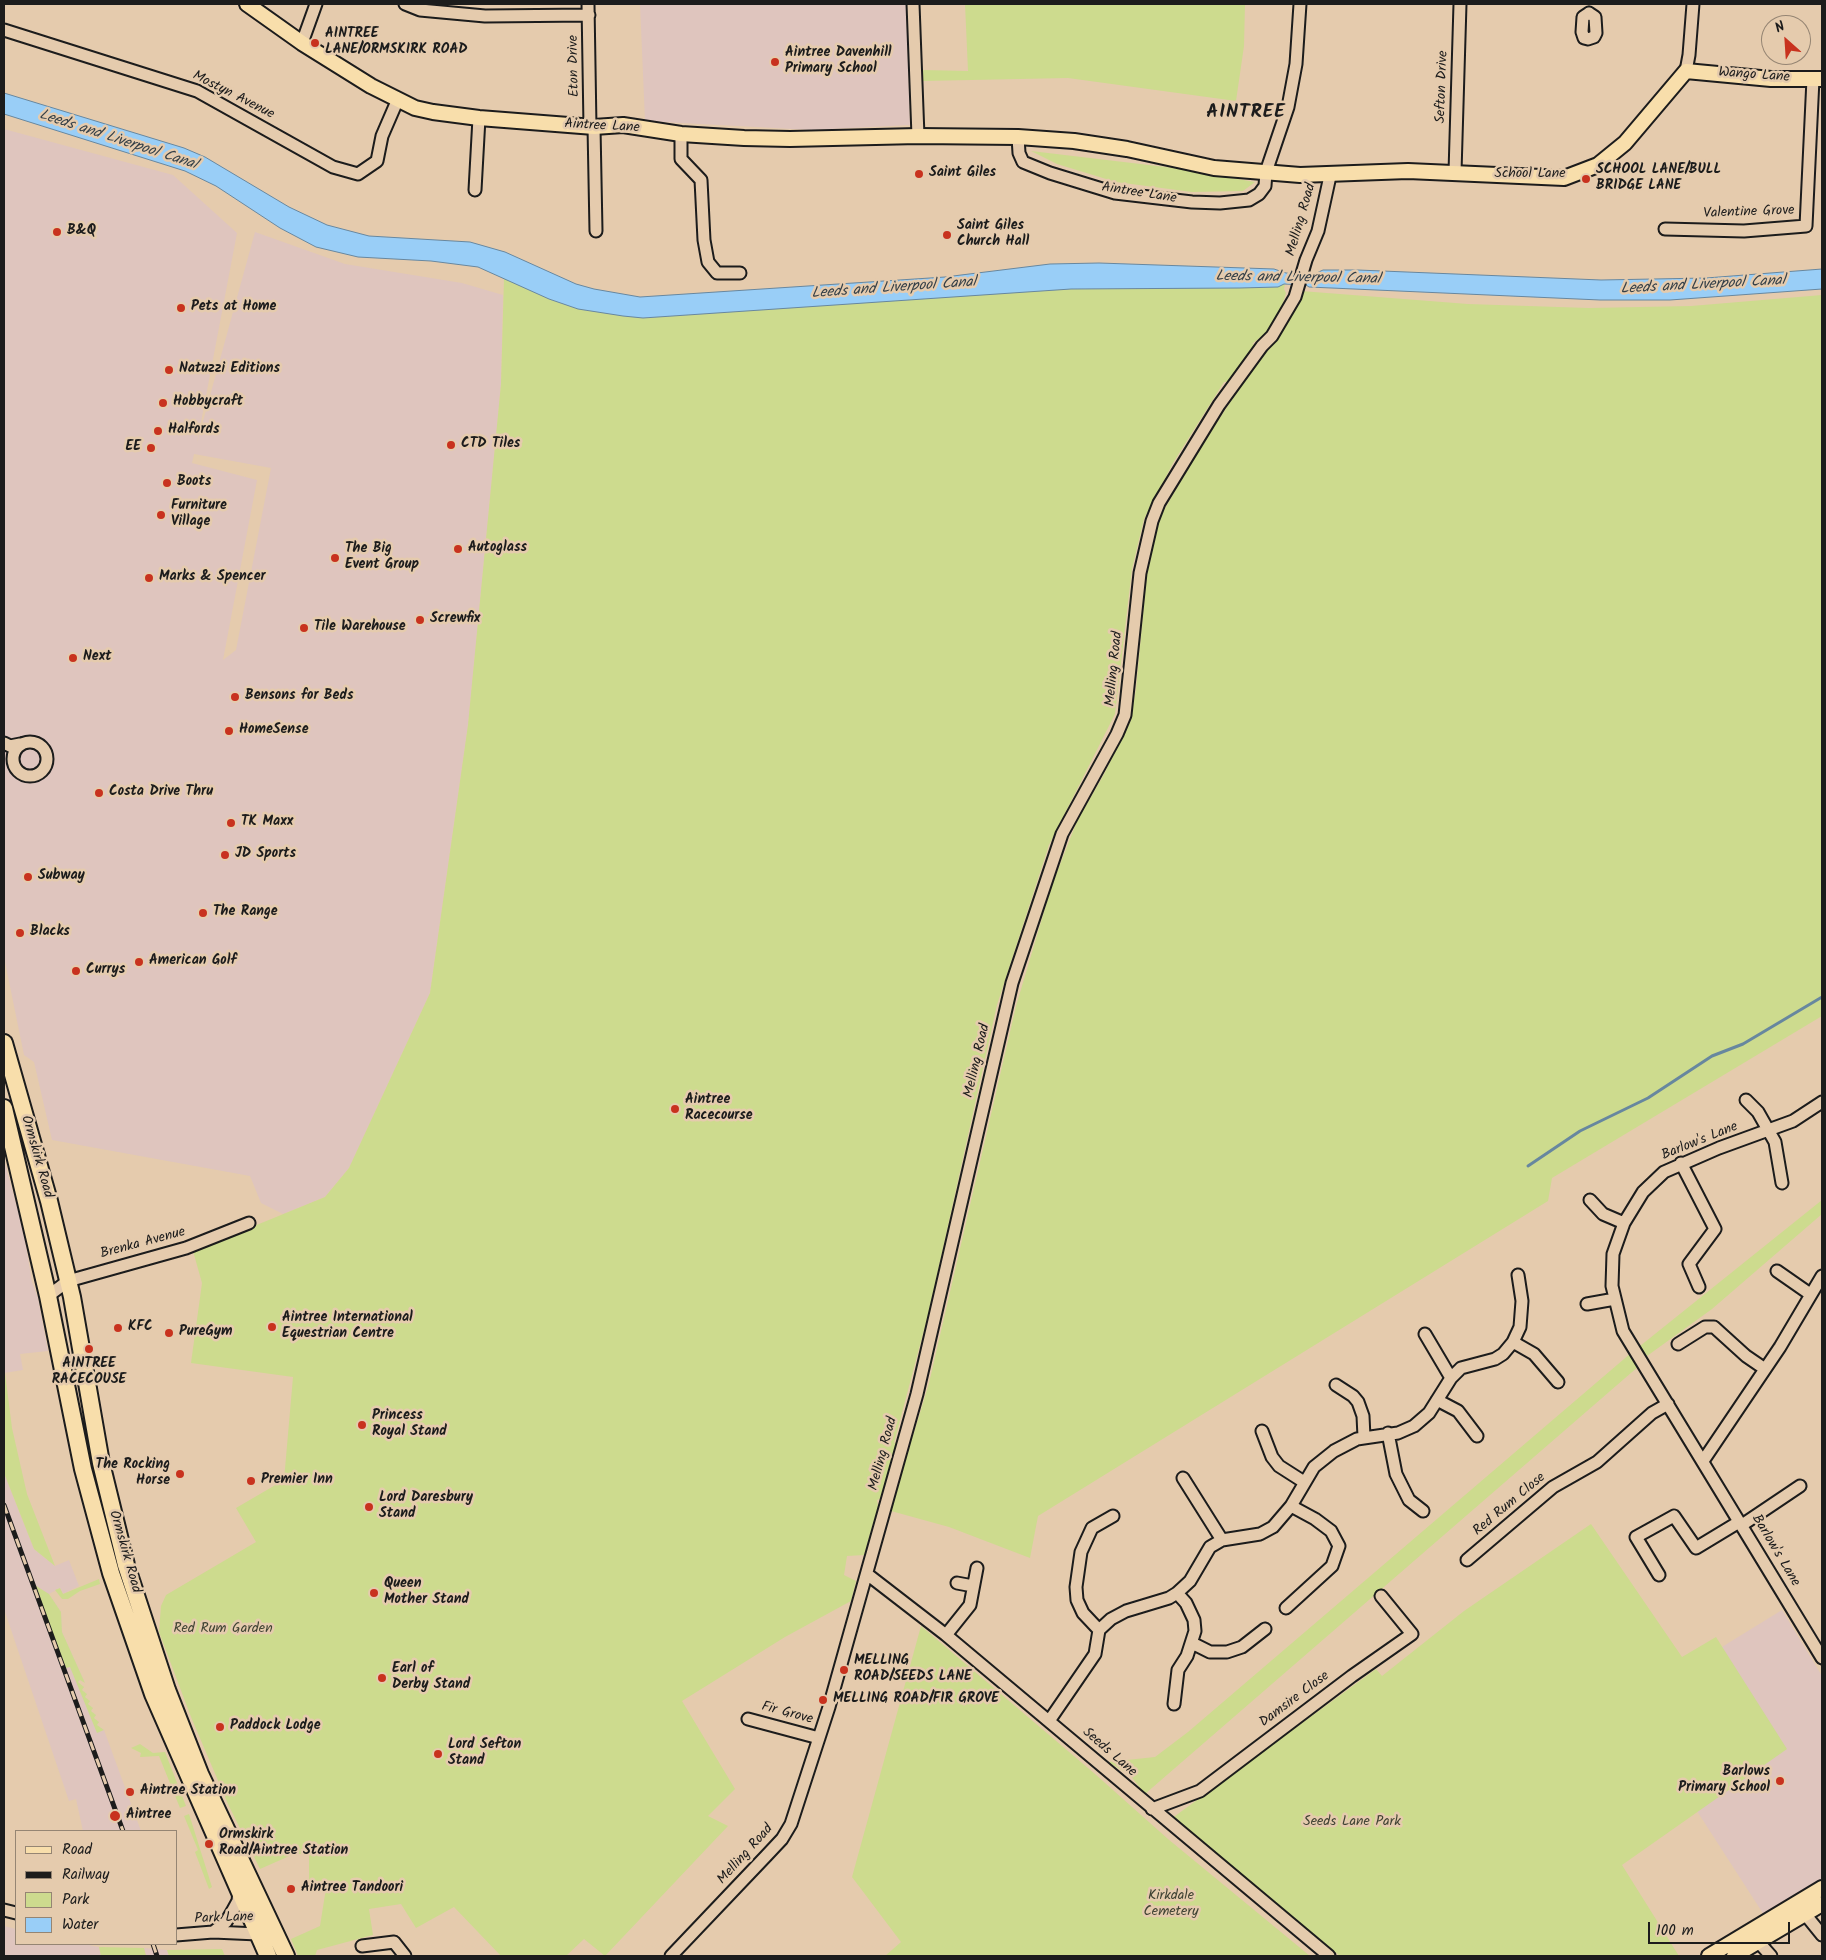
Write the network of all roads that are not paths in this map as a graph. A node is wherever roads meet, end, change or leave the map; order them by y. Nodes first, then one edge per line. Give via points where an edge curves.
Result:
1 (247, 4) edge
2 (316, 4) edge
3 (405, 4) edge
4 (913, 4) edge
5 (1300, 4) edge
6 (1460, 4) edge
7 (1693, 4) edge
8 (589, 9) edge
9 (4, 30) edge
10 (302, 42) junction
11 (1686, 71) junction
12 (1817, 79) edge
13 (398, 99) junction
14 (479, 118) junction
15 (592, 127) junction
16 (681, 134) junction
17 (918, 136) junction
18 (1018, 137) junction
19 (1266, 172) junction
20 (1455, 172) junction
21 (1330, 176) junction
22 (475, 190) dead end
23 (1665, 229) dead end
24 (596, 231) dead end
25 (740, 273) dead end
26 (4, 744) edge
27 (20, 744) junction
28 (4, 756) edge
29 (13, 764) junction
30 (4, 1043) edge
31 (1746, 1100) dead end
32 (1822, 1102) edge
33 (4, 1108) edge
34 (1768, 1131) junction
35 (7, 1137) edge
36 (1681, 1163) junction
37 (1782, 1183) dead end
38 (1590, 1200) dead end
39 (249, 1223) dead end
40 (1624, 1223) junction
41 (1777, 1271) dead end
42 (1518, 1275) dead end
43 (1822, 1276) edge
44 (68, 1281) junction
45 (1698, 1287) dead end
46 (1810, 1294) junction
47 (48, 1296) junction
48 (1615, 1299) junction
49 (1587, 1304) dead end
50 (1425, 1334) dead end
51 (1513, 1342) junction
52 (1678, 1344) dead end
53 (1765, 1369) junction
54 (1451, 1378) junction
55 (1558, 1382) dead end
56 (1336, 1385) dead end
57 (1437, 1400) junction
58 (1668, 1404) junction
59 (1262, 1430) dead end
60 (1388, 1433) junction
61 (1477, 1436) dead end
62 (1364, 1437) junction
63 (1703, 1461) junction
64 (1183, 1478) dead end
65 (1304, 1482) junction
66 (1800, 1486) dead end
67 (1291, 1506) junction
68 (1423, 1511) dead end
69 (1113, 1516) dead end
70 (1741, 1523) junction
71 (1222, 1540) junction
72 (1467, 1560) dead end
73 (977, 1568) dead end
74 (867, 1574) junction
75 (1659, 1575) dead end
76 (957, 1583) dead end
77 (973, 1586) junction
78 (1177, 1593) junction
79 (1381, 1596) dead end
80 (1286, 1608) dead end
81 (1265, 1629) dead end
82 (1099, 1630) junction
83 (946, 1635) junction
84 (1192, 1643) junction
85 (1822, 1658) edge
86 (1174, 1704) dead end
87 (748, 1719) dead end
88 (1049, 1721) junction
89 (819, 1738) junction
90 (1152, 1810) junction
91 (1822, 1888) edge
92 (239, 1890) junction
93 (1822, 1904) edge
94 (1805, 1914) junction
95 (265, 1930) junction
96 (213, 1932) junction
97 (180, 1935) edge
98 (1822, 1935) edge
99 (1754, 1937) junction
100 (362, 1946) dead end
101 (268, 1956) edge
102 (286, 1956) edge
103 (404, 1956) edge
104 (671, 1956) edge
105 (1329, 1956) edge
106 (1709, 1956) edge
107 (1734, 1956) edge
108 (1771, 1956) edge

1 - 10 main road, Aintree Lane
2 - 10 street
3 - 8 street via 420,10 485,16
4 - 17 street
5 - 19 street via 1296,64 1288,107
6 - 20 street, Sefton Drive
7 - 11 street
8 - 15 street, Eton Drive
9 - 13 street, Mostyn Avenue via 197,91 333,167 358,174 377,161 382,136
10 - 13 main road, Aintree Lane via 371,86
11 - 12 main road, Wango Lane via 1771,79
11 - 20 main road, School Lane via 1638,129 1598,166 1564,178
12 - 23 street, Valentine Grove via 1806,226 1744,231
13 - 14 main road, Aintree Lane via 415,108
14 - 15 main road, Aintree Lane
14 - 22 street
15 - 16 main road, Aintree Lane via 623,125
15 - 24 street, Eton Drive
16 - 17 main road, Aintree Lane via 790,140
16 - 25 street via 681,159 701,180 708,262 717,273
17 - 18 main road, Aintree Lane
18 - 19 main road, Aintree Lane via 1074,141 1214,168
18 - 19 street, Aintree Lane via 1023,162 1115,192 1192,202 1249,200 1265,186
19 - 21 main road, Aintree Lane
20 - 21 main road, School Lane via 1408,171
21 - 74 street, Melling Road via 1318,231 1298,291 1272,336 1219,404 1159,503 1152,521 1140,573 1125,714 1062,834 1012,983 928,1348
26 - 27 street
27 - 29 street via 14,753
27 - 29 street via 32,742 41,746 46,755 45,766 37,774 26,775
28 - 29 street
30 - 44 highway, Ormskirk Road
31 - 34 street via 1758,1112
32 - 34 street, Barlow's Lane
33 - 35 highway, Ormskirk Road
34 - 36 street, Barlow's Lane
34 - 37 street via 1775,1142
35 - 47 highway, Ormskirk Road
36 - 40 street, Barlow's Lane via 1664,1172 1643,1192
36 - 45 street via 1715,1229 1689,1264
38 - 40 street via 1603,1214
39 - 44 street, Brenka Avenue via 186,1248
40 - 48 street, Barlow's Lane via 1613,1254
41 - 46 street
42 - 51 street via 1522,1302 1520,1327
43 - 46 street
44 - 47 street, Brenka Avenue
44 - 95 highway, Ormskirk Road via 107,1494 145,1626 200,1774
46 - 53 street
47 - 92 highway, Ormskirk Road via 84,1470 112,1573 154,1695
48 - 49 street
48 - 58 street, Barlow's Lane via 1622,1331
50 - 54 street
51 - 54 street via 1495,1359 1461,1368
51 - 55 street via 1534,1354
52 - 53 street via 1705,1327 1714,1327
53 - 63 street
54 - 57 street
56 - 62 street via 1358,1402 1363,1416
57 - 60 street via 1414,1426 1398,1433
57 - 61 street via 1458,1411
58 - 63 street, Barlow's Lane
58 - 72 street, Red Rum Close via 1652,1413 1597,1462 1553,1487
59 - 65 street via 1279,1466
60 - 62 street
60 - 68 street via 1396,1474 1409,1500
62 - 65 street via 1334,1451 1314,1467
63 - 70 street, Barlow's Lane
64 - 71 street
65 - 67 street
66 - 70 street
67 - 71 street via 1273,1526 1260,1534
67 - 80 street via 1331,1531 1339,1546 1332,1566
69 - 82 street via 1092,1528 1082,1552 1076,1587 1083,1613
70 - 75 street via 1696,1548 1674,1516 1636,1538
70 - 85 street, Barlow's Lane
71 - 78 street via 1210,1547 1190,1581
73 - 77 street
74 - 83 street, Seeds Lane
74 - 89 street, Melling Road
76 - 77 street
77 - 83 street via 970,1605
78 - 82 street via 1111,1618
78 - 84 street via 1194,1620
79 - 90 street, Damsire Close via 1412,1634 1200,1791
81 - 84 street via 1242,1646 1227,1652 1210,1652
82 - 88 street via 1095,1654
83 - 88 street, Seeds Lane
84 - 86 street via 1178,1670
87 - 89 street, Fir Grove
88 - 90 street, Seeds Lane
89 - 104 street, Melling Road via 787,1832
90 - 105 street, Seeds Lane
91 - 99 main road
92 - 95 highway, Ormskirk Road
92 - 96 street via 238,1901 226,1922
93 - 94 main road
94 - 98 street
94 - 99 main road
95 - 96 street, Park Lane
95 - 101 highway
95 - 102 highway
96 - 97 street, Park Lane
99 - 106 main road
99 - 107 main road
99 - 108 street
100 - 103 street via 394,1942

